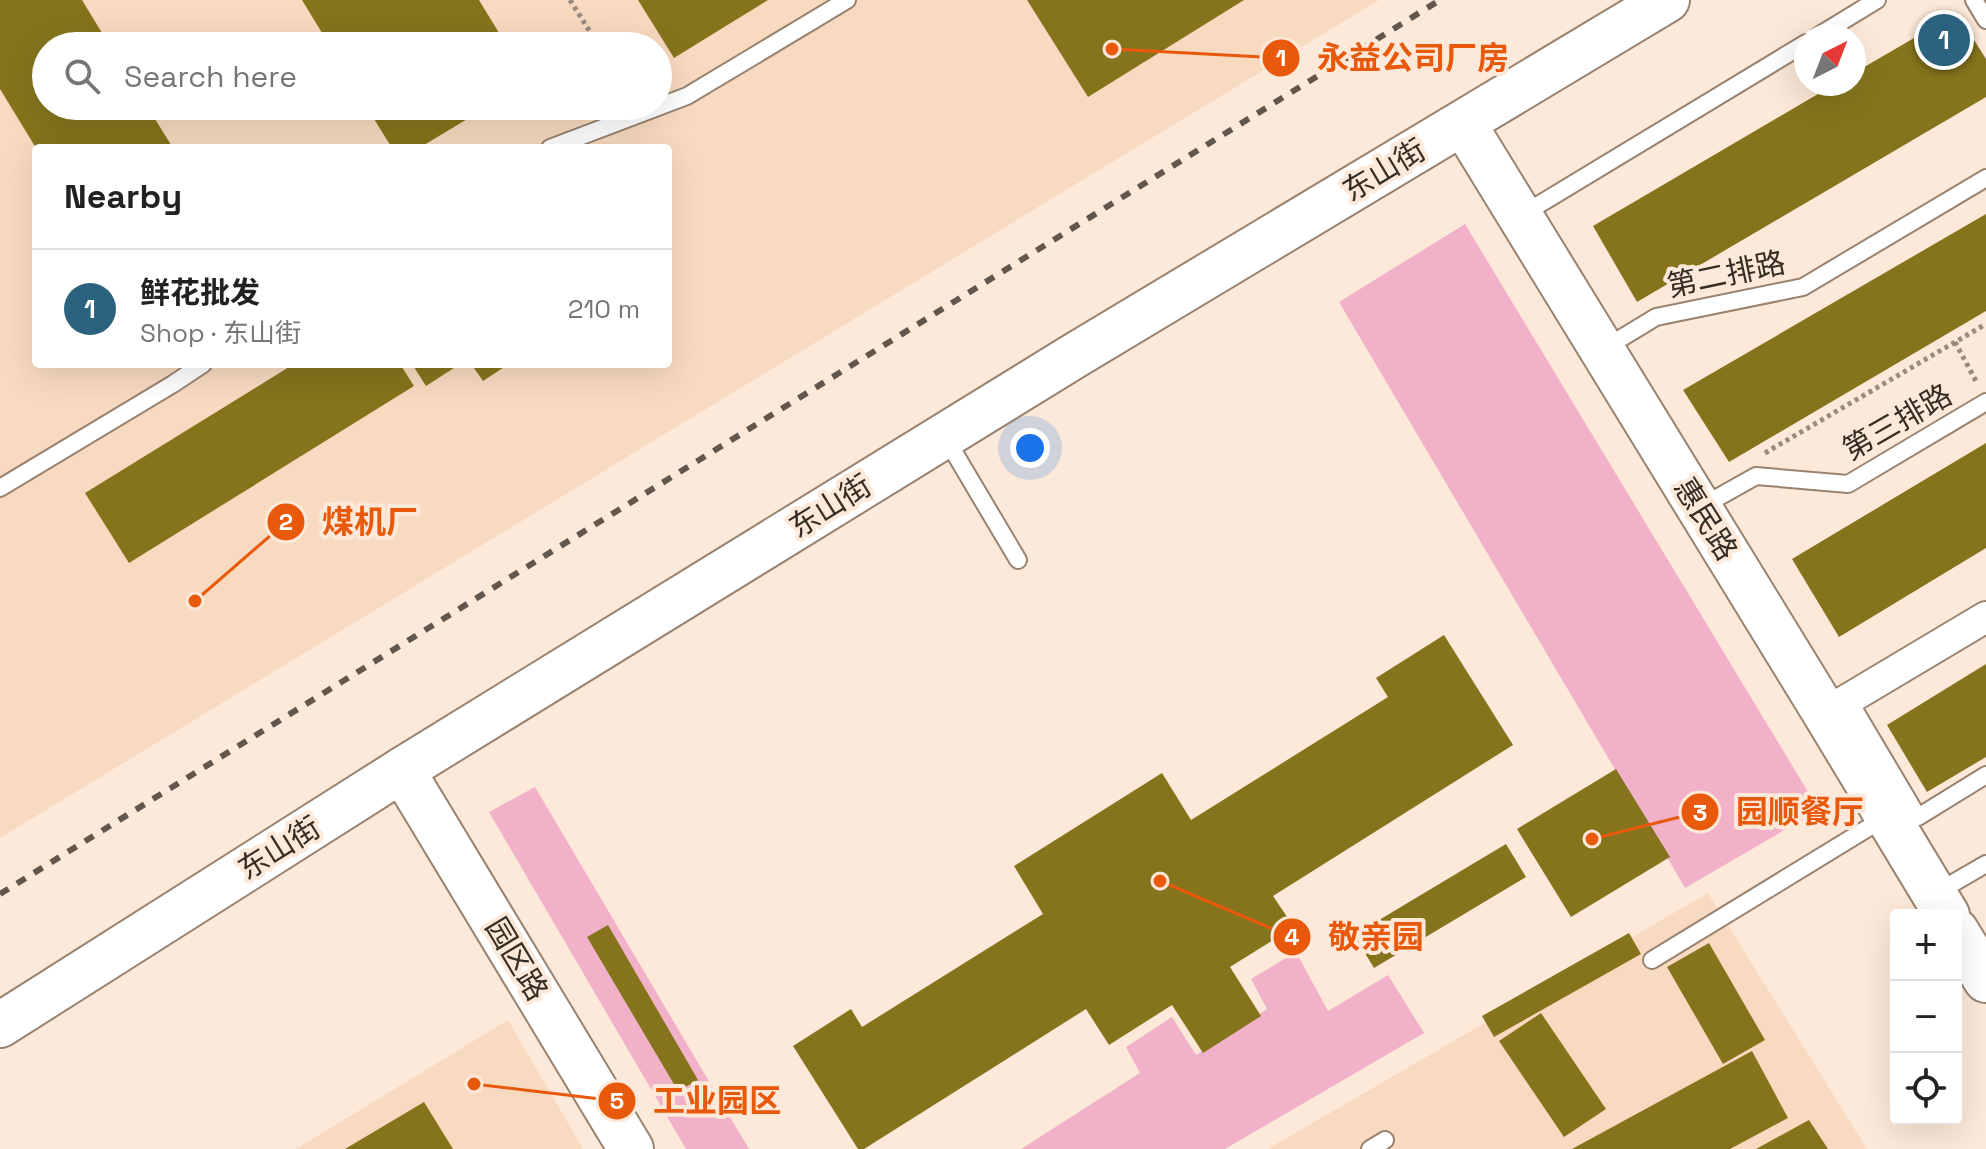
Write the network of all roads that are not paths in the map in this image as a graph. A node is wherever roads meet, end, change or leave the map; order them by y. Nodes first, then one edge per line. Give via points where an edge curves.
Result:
1 (847, 0) edge
2 (1667, 0) edge
3 (1877, 0) edge
4 (1974, 0) edge
5 (1986, 20) edge
6 (1838, 24) edge
7 (1794, 50) edge
8 (672, 102) edge
9 (624, 120) edge
10 (1463, 123) junction
11 (561, 144) edge
12 (1986, 178) edge
13 (1519, 216) junction
14 (1602, 350) junction
15 (197, 368) edge
16 (1983, 395) edge
17 (945, 435) junction
18 (0, 488) edge
19 (1699, 509) junction
20 (1018, 560) dead end
21 (1986, 617) edge
22 (1836, 706) junction
23 (402, 770) junction
24 (1986, 775) edge
25 (1888, 817) junction
26 (1986, 864) edge
27 (1944, 909) edge
28 (1949, 909) edge
29 (1962, 940) edge
30 (1652, 960) dead end
31 (1986, 980) edge
32 (0, 1025) edge
33 (1385, 1140) dead end
34 (631, 1149) edge
35 (1370, 1149) edge

1 - 8 lane
2 - 10 main road, 东山街
3 - 6 lane
4 - 5 lane
7 - 13 lane
9 - 11 lane
10 - 13 main road, 惠民路
10 - 17 main road, 东山街
12 - 14 lane, 第二排路 via 1803,287 1656,317
13 - 14 main road, 惠民路
14 - 19 main road, 惠民路
15 - 18 lane
16 - 19 lane, 第三排路 via 1848,484 1756,476
17 - 20 lane
17 - 23 main road, 东山街
19 - 22 main road, 惠民路
21 - 22 street
22 - 24 lane via 1918,817
22 - 25 main road, 惠民路
23 - 32 main road, 东山街
23 - 34 main road, 园区路
25 - 27 main road, 惠民路
25 - 30 lane
26 - 28 lane
29 - 31 main road, 惠民路
33 - 35 lane

